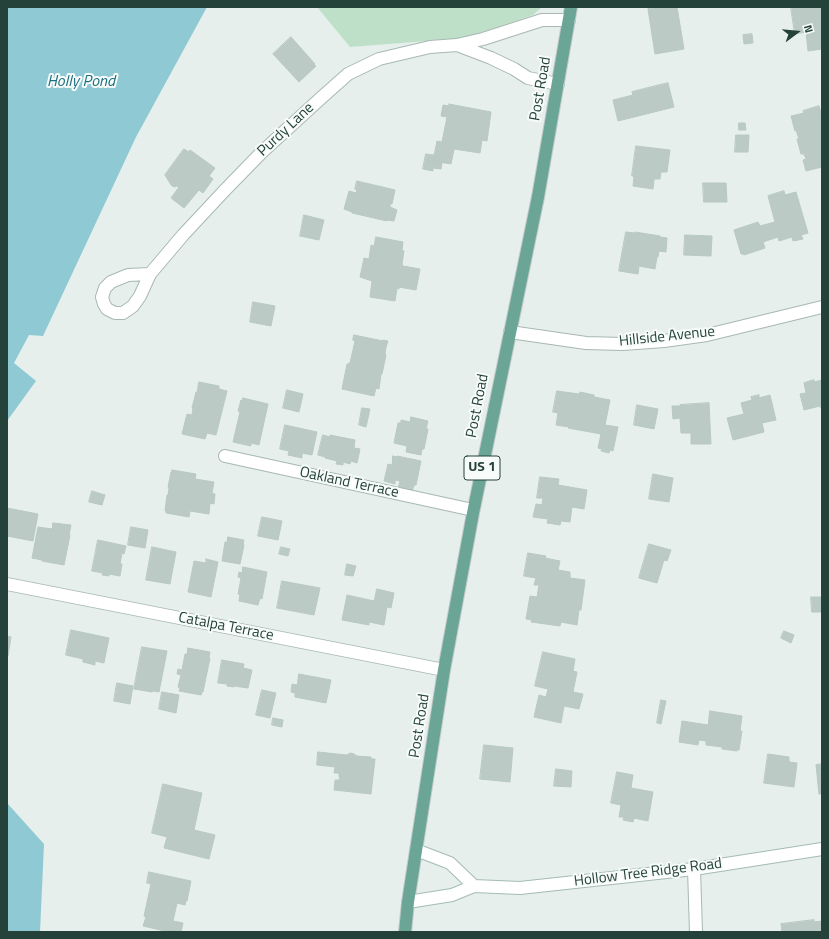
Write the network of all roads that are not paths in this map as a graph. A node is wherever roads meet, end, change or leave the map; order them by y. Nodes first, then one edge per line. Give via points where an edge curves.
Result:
1 (571, 7) edge
2 (569, 20) junction
3 (457, 45) junction
4 (558, 84) junction
5 (150, 274) dead end
6 (822, 307) edge
7 (510, 332) junction
8 (226, 456) dead end
9 (473, 510) junction
10 (7, 584) edge
11 (444, 670) junction
12 (822, 849) edge
13 (416, 850) junction
14 (694, 869) junction
15 (474, 886) junction
16 (408, 902) junction
17 (405, 932) edge
18 (696, 932) edge

1 - 2 main road, Post Road / US 1
2 - 3 street, Purdy Lane via 542,20
2 - 4 main road, Post Road / US 1
3 - 4 street, Purdy Lane via 491,58 528,78
3 - 5 street, Purdy Lane via 379,59 348,74 262,152
4 - 7 main road, Post Road / US 1
6 - 7 street, Hillside Avenue via 708,335 664,341 586,343
7 - 9 main road, Post Road / US 1
8 - 9 street, Oakland Terrace
9 - 11 main road, Post Road / US 1
10 - 11 street, Catalpa Terrace
11 - 13 main road, Post Road / US 1
12 - 14 street, Hollow Tree Ridge Road
13 - 15 street via 450,863
13 - 16 main road, Post Road / US 1
14 - 15 street, Hollow Tree Ridge Road via 520,888
14 - 18 street
15 - 16 street, Hollow Tree Ridge Road via 452,894
16 - 17 main road, Post Road / US 1

